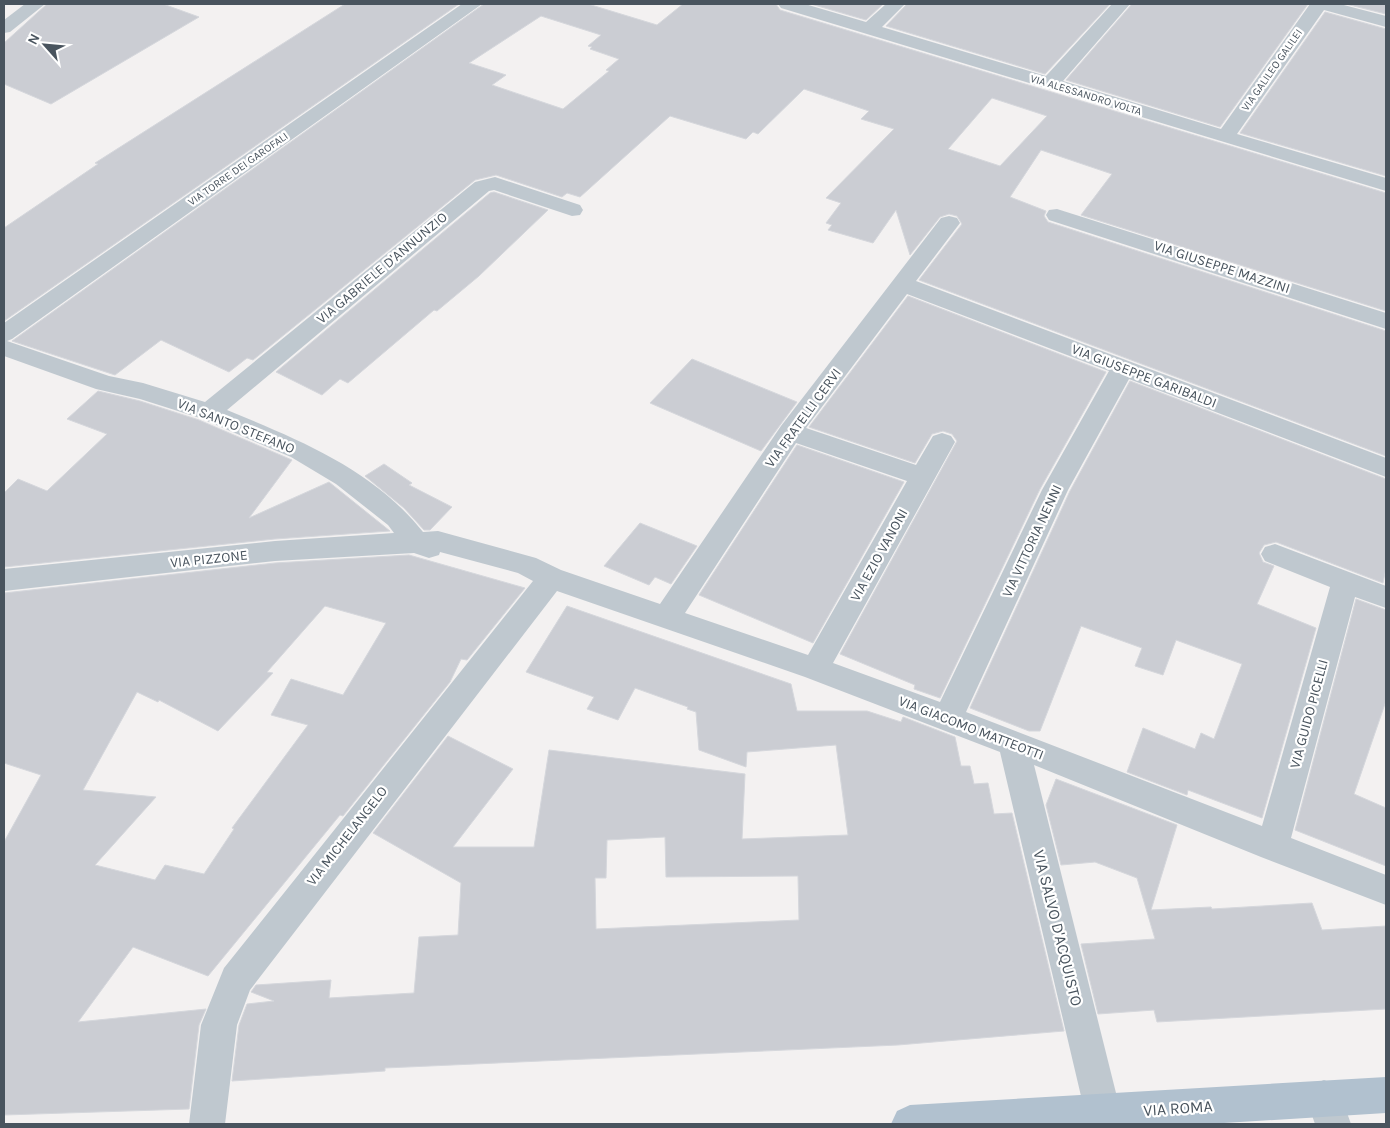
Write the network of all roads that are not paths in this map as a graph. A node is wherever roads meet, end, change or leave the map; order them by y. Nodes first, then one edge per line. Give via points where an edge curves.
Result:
1 (36, 4) edge
2 (473, 4) edge
3 (787, 4) edge
4 (896, 4) edge
5 (1121, 4) edge
6 (1320, 4) edge
7 (1386, 22) edge
8 (7, 24) edge
9 (869, 29) junction
10 (1050, 84) junction
11 (1225, 137) junction
12 (1386, 185) edge
13 (572, 210) dead end
14 (1057, 215) dead end
15 (949, 223) dead end
16 (902, 284) junction
17 (1386, 321) edge
18 (4, 334) edge
19 (4, 348) edge
20 (1122, 369) junction
21 (209, 412) junction
22 (790, 432) junction
23 (942, 442) dead end
24 (1386, 468) edge
25 (923, 477) junction
26 (414, 541) junction
27 (1275, 554) dead end
28 (551, 578) junction
29 (4, 580) edge
30 (1346, 580) junction
31 (1386, 597) edge
32 (665, 619) junction
33 (815, 669) junction
34 (948, 718) junction
35 (1013, 744) junction
36 (1272, 847) junction
37 (1386, 890) edge
38 (1386, 1095) edge
39 (1328, 1111) edge
40 (1103, 1112) junction
41 (207, 1124) edge
42 (910, 1124) edge

1 - 8 street
2 - 18 street, VIA TORRE DEI GAROFALI
3 - 9 street, VIA ALESSANDRO VOLTA
4 - 9 street
5 - 10 street
6 - 7 street
6 - 11 street, VIA GALILEO GALILEI
9 - 10 street, VIA ALESSANDRO VOLTA
10 - 11 street, VIA ALESSANDRO VOLTA
11 - 12 street, VIA ALESSANDRO VOLTA
13 - 21 street, VIA GABRIELE D'ANNUNZIO via 495,183 482,186
14 - 17 street, VIA GIUSEPPE MAZZINI
15 - 16 street, VIA FRATELLI CERVI
16 - 20 street, VIA GIUSEPPE GARIBALDI
16 - 22 street, VIA FRATELLI CERVI
19 - 21 street, VIA SANTO STEFANO via 105,383 143,391
20 - 24 street, VIA GIUSEPPE GARIBALDI
20 - 34 street, VIA VITTORIA NENNI via 1056,490
21 - 26 street, VIA SANTO STEFANO via 300,452 345,477 397,518
22 - 25 street
22 - 32 street, VIA FRATELLI CERVI
23 - 25 street, VIA EZIO VANONI
25 - 33 street, VIA EZIO VANONI
26 - 28 street, VIA GIACOMO MATTEOTTI via 438,541 526,565
26 - 29 street, VIA PIZZONE via 275,551
27 - 30 street
28 - 32 street, VIA GIACOMO MATTEOTTI
28 - 41 street, VIA MICHELANGELO via 236,980 219,1025
30 - 31 street
30 - 36 street, VIA GUIDO PICELLI
32 - 33 street, VIA GIACOMO MATTEOTTI
33 - 34 street, VIA GIACOMO MATTEOTTI
34 - 35 street, VIA GIACOMO MATTEOTTI
35 - 36 street, VIA GIACOMO MATTEOTTI
35 - 40 street, VIA SALVO D'ACQUISTO
36 - 37 street, VIA GIACOMO MATTEOTTI
38 - 39 main road, VIA ROMA
39 - 40 main road, VIA ROMA
40 - 42 main road, VIA ROMA

